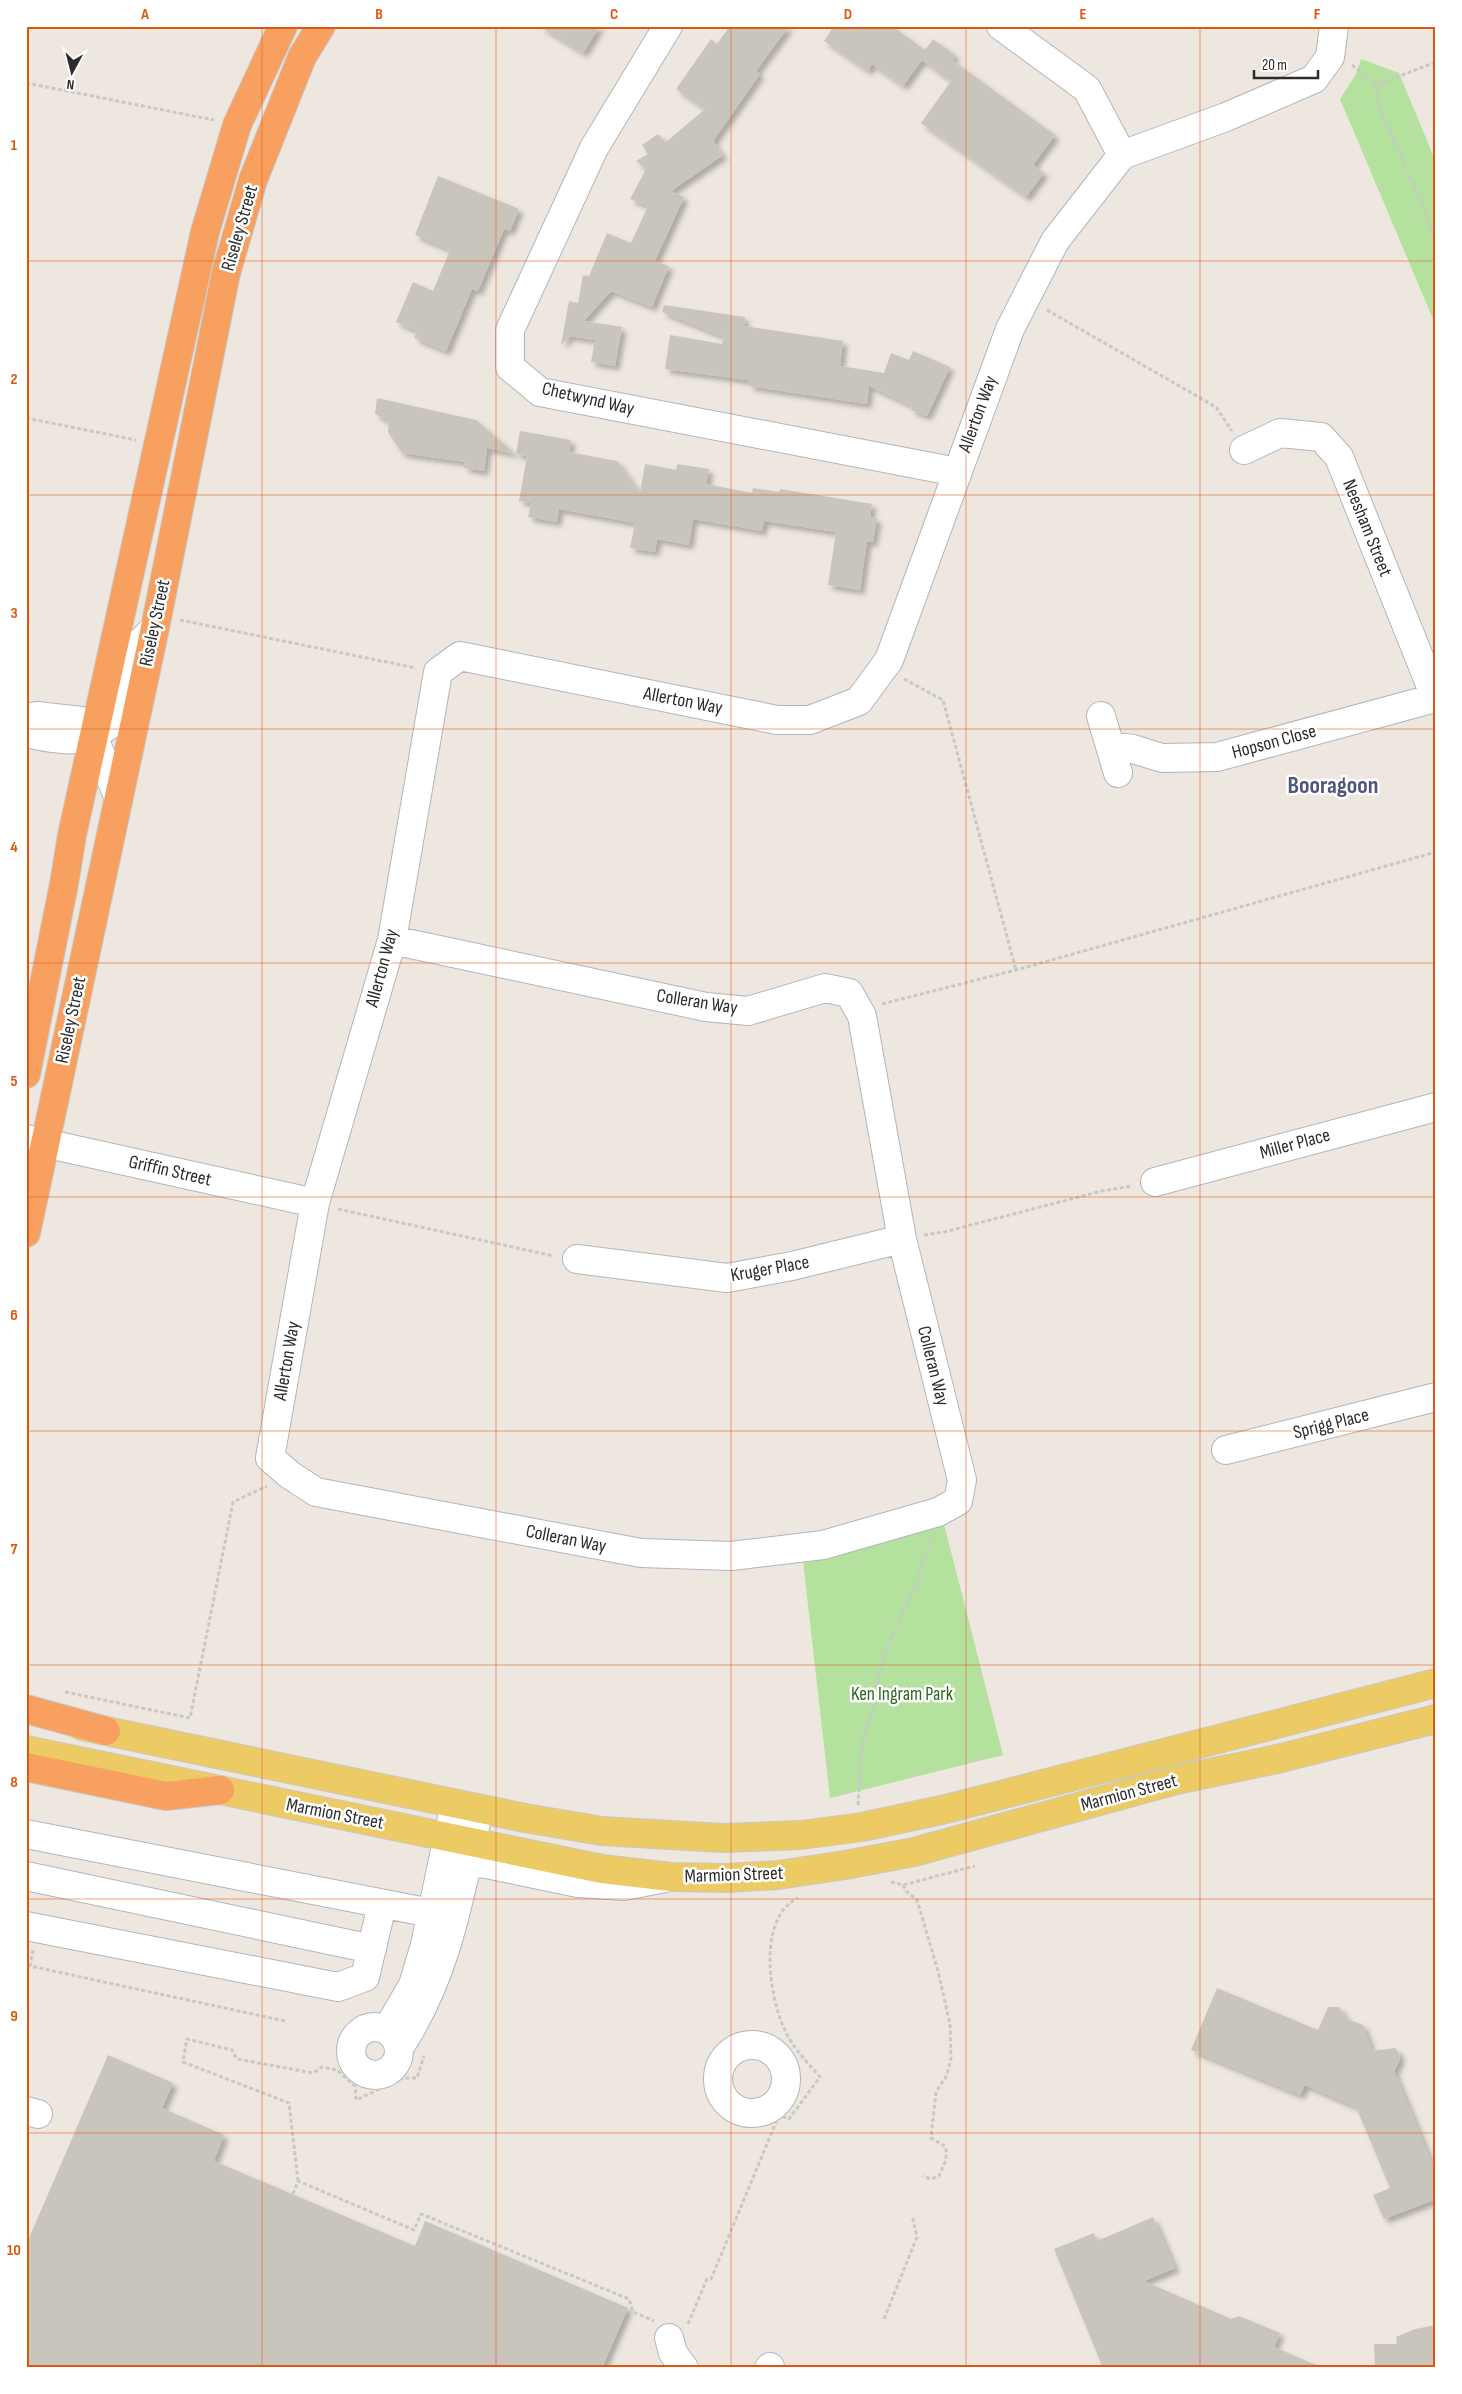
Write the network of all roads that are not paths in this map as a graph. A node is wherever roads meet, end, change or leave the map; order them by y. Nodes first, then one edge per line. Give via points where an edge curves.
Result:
1 (282, 26) edge
2 (321, 26) edge
3 (668, 26) edge
4 (1001, 26) edge
5 (1334, 26) edge
6 (1122, 155) junction
7 (1244, 450) road end
8 (957, 472) junction
9 (166, 624) junction
10 (1436, 699) edge
11 (1101, 716) dead end
12 (26, 718) edge
13 (26, 732) edge
14 (93, 736) junction
15 (1110, 746) junction
16 (1118, 773) dead end
17 (118, 796) junction
18 (392, 940) junction
19 (26, 1074) edge
20 (1436, 1107) edge
21 (35, 1141) edge
22 (1155, 1182) road end
23 (315, 1203) junction
24 (26, 1232) edge
25 (902, 1238) junction
26 (576, 1259) road end
27 (1436, 1397) edge
28 (1226, 1450) dead end
29 (270, 1458) joint
30 (1436, 1683) edge
31 (26, 1708) edge
32 (26, 1715) edge
33 (1436, 1718) edge
34 (106, 1731) junction
35 (26, 1750) edge
36 (26, 1767) edge
37 (220, 1790) junction
38 (467, 1807) junction
39 (26, 1834) edge
40 (462, 1848) junction
41 (26, 1876) edge
42 (382, 1905) junction
43 (431, 1914) junction
44 (30, 1937) edge
45 (372, 1949) junction
46 (671, 2328) road end
47 (684, 2368) edge

1 - 14 highway, Riseley Street via 237,125 205,232
2 - 9 highway, Riseley Street via 302,57 253,180 226,273
3 - 8 street, Chetwynd Way via 594,148 510,330 510,367 540,392
4 - 6 street via 1087,89
5 - 6 street via 1330,57 1314,79 1226,117
6 - 8 street, Allerton Way via 1054,241 1010,329
7 - 10 street, Neesham Street via 1280,433 1321,437 1339,457
8 - 18 street, Allerton Way via 889,660 859,701 810,720 777,720 460,656 438,672
9 - 14 street via 135,648 117,720
9 - 17 highway, Riseley Street
10 - 15 street, Hopson Close via 1217,757 1162,758
11 - 15 street
12 - 14 street via 37,716 81,721
13 - 14 street via 79,741
14 - 17 street
14 - 19 highway, Riseley Street
15 - 16 street
17 - 21 highway, Riseley Street
18 - 23 street, Allerton Way
18 - 25 street, Colleran Way via 706,1007 748,1010 824,988 849,993 862,1016
20 - 22 street, Miller Place
21 - 23 street, Griffin Street
21 - 24 highway, Riseley Street
23 - 29 street, Allerton Way
25 - 26 street, Kruger Place via 792,1266 727,1278
25 - 29 street, Colleran Way via 962,1480 958,1501 938,1512 823,1545 731,1556 641,1553 316,1492
27 - 28 street, Sprigg Place
30 - 38 main road, Marmion Street via 946,1809 862,1827 802,1835 659,1836 602,1831
31 - 34 highway
32 - 34 main road, Marmion Street
33 - 40 main road, Marmion Street via 1277,1759 1176,1780 914,1852 760,1877 671,1877
34 - 38 main road, Marmion Street
35 - 37 main road, Marmion Street
36 - 37 highway via 166,1796
37 - 40 main road, Marmion Street
38 - 40 street
39 - 42 street
40 - 43 street
40 - 43 street via 446,1948 434,1983 414,2026 393,2039 413,1985
41 - 45 street
42 - 43 street
42 - 45 street
44 - 45 street via 338,1987 365,1977
46 - 47 street via 673,2353

